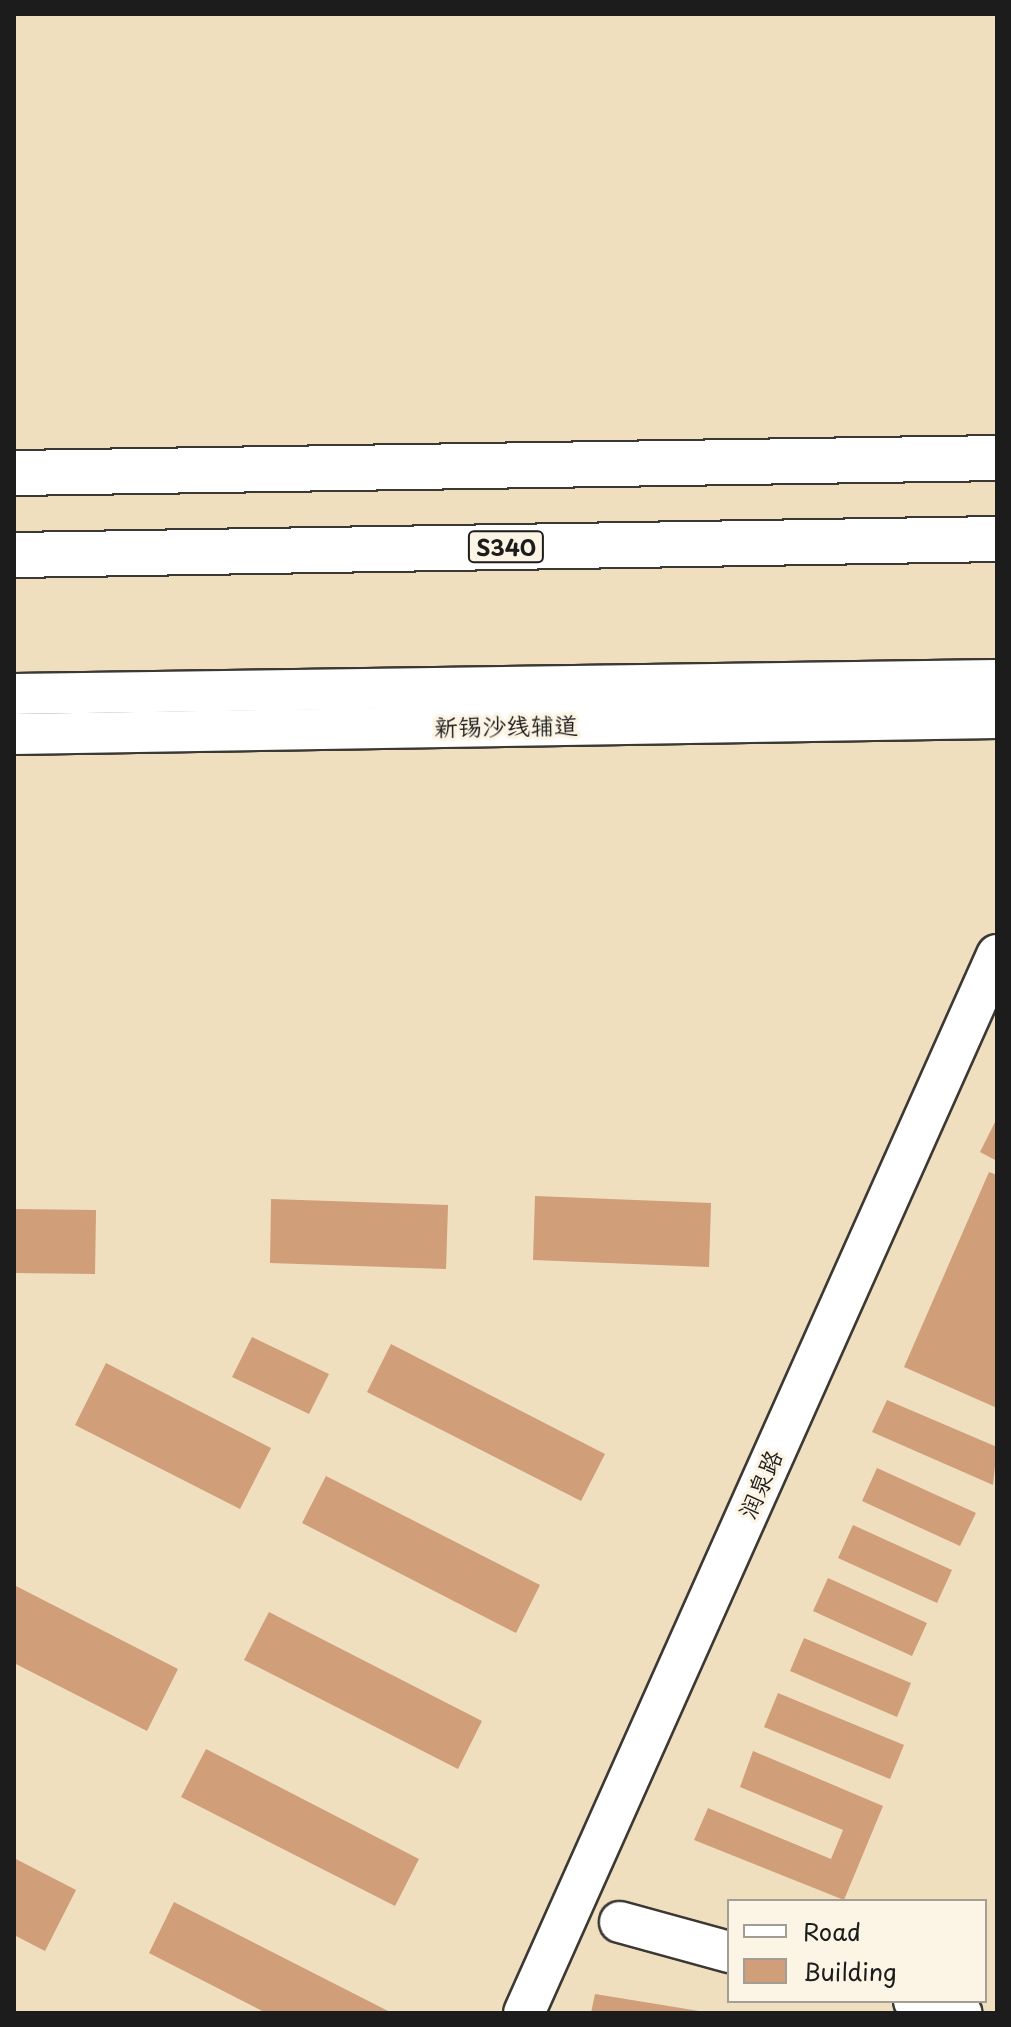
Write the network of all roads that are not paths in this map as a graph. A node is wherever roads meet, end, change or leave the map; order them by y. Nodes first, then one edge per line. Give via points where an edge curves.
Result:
1 (997, 458) edge
2 (14, 473) edge
3 (997, 539) edge
4 (14, 555) edge
5 (997, 680) edge
6 (14, 694) edge
7 (997, 718) edge
8 (14, 734) edge
9 (997, 955) edge
10 (620, 1922) dead end
11 (727, 1951) edge
12 (922, 2003) edge
13 (524, 2013) edge
14 (961, 2013) edge

1 - 2 main road
3 - 4 main road, S340
5 - 6 street, 新锡沙线辅道
7 - 8 street, 新锡沙线辅道
9 - 13 street, 润泉路
10 - 11 street
12 - 14 street

